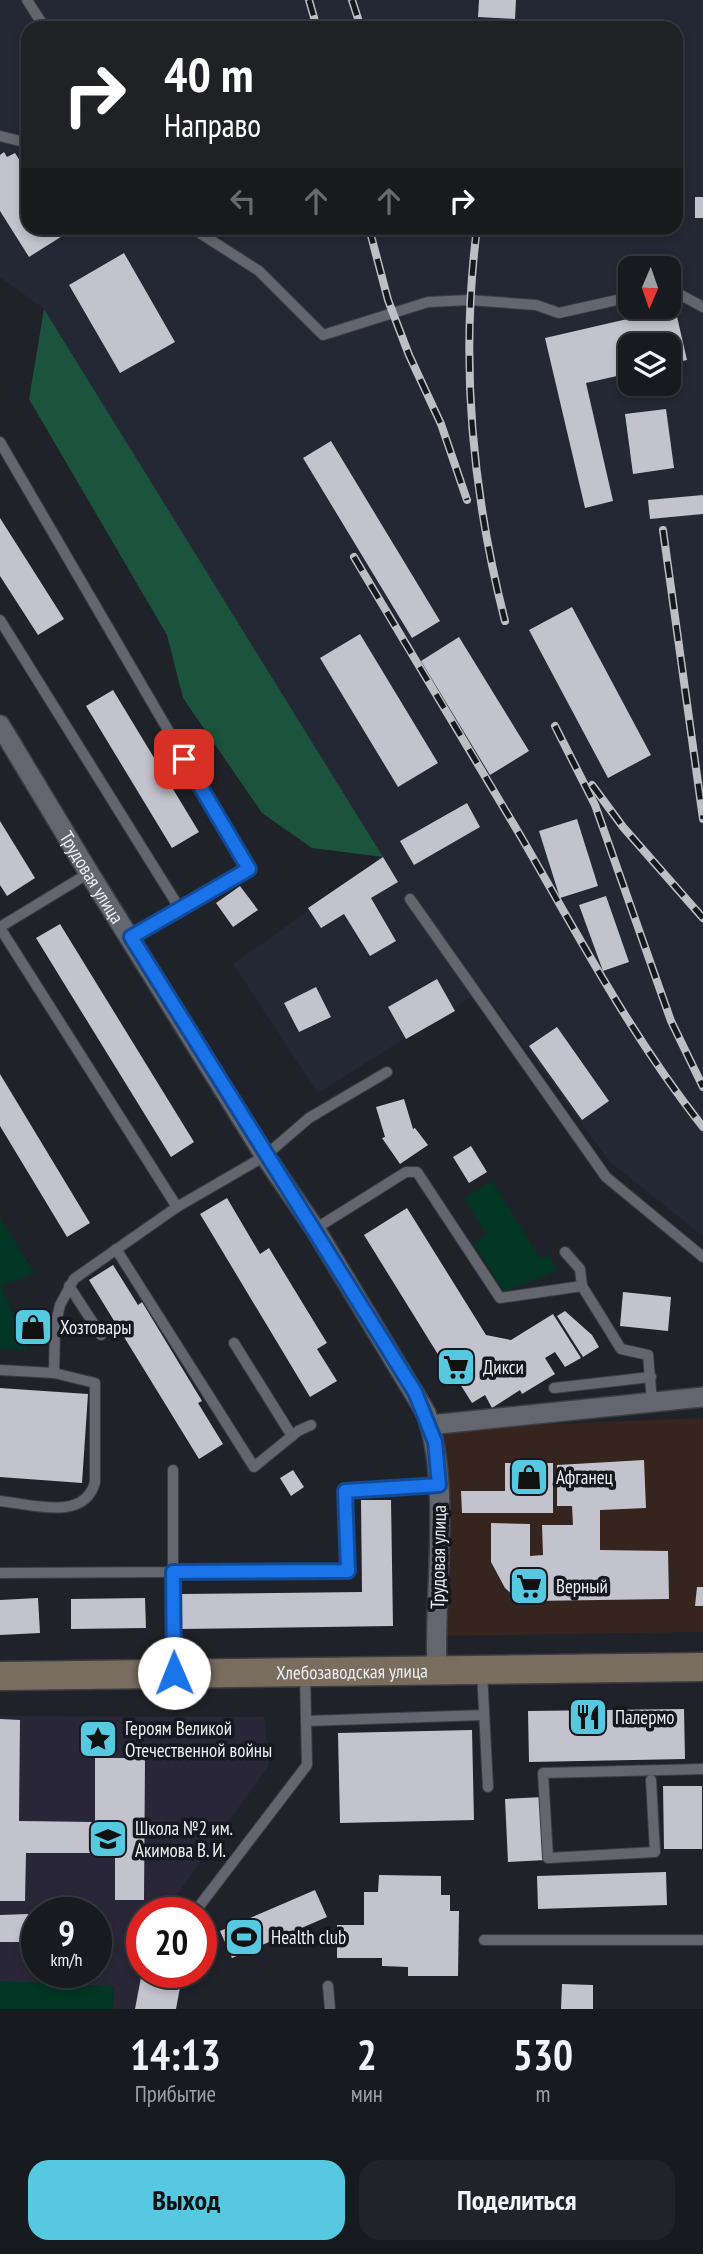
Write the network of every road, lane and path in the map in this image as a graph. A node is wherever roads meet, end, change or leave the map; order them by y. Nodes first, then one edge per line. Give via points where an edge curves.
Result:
1 (27, 0) edge
2 (40, 21) edge
3 (0, 135) edge
4 (21, 141) edge
5 (203, 235) edge
6 (681, 295) edge
7 (618, 300) edge
8 (703, 307) edge
9 (0, 442) edge
10 (0, 620) edge
11 (0, 725) edge
12 (89, 873) junction
13 (410, 899) dead end
14 (180, 909) junction
15 (0, 927) edge
16 (131, 937) junction
17 (387, 1072) dead end
18 (265, 1156) junction
19 (177, 1208) junction
20 (315, 1229) junction
21 (116, 1248) junction
22 (565, 1252) dead end
23 (703, 1257) edge
24 (69, 1286) junction
25 (582, 1286) junction
26 (101, 1335) dead end
27 (234, 1343) dead end
28 (0, 1370) edge
29 (54, 1373) junction
30 (651, 1377) junction
31 (554, 1388) dead end
32 (703, 1397) edge
33 (652, 1402) junction
34 (430, 1424) junction
35 (311, 1425) dead end
36 (292, 1436) junction
37 (173, 1470) dead end
38 (439, 1485) junction
39 (0, 1501) edge
40 (173, 1572) junction
41 (0, 1573) edge
42 (703, 1667) edge
43 (438, 1672) junction
44 (482, 1672) junction
45 (174, 1673) junction
46 (305, 1673) junction
47 (0, 1676) edge
48 (484, 1716) junction
49 (306, 1721) junction
50 (703, 1769) edge
51 (651, 1780) dead end
52 (488, 1787) dead end
53 (206, 1897) edge
54 (484, 1940) dead end
55 (703, 1940) edge
56 (328, 1986) dead end
57 (330, 2009) edge

1 - 2 lane
3 - 4 lane
5 - 7 lane via 259,271 323,335 429,302 536,305 559,313
6 - 8 lane
9 - 14 lane via 249,869
10 - 14 lane
11 - 12 street, Трудовая улица
12 - 15 lane
12 - 16 street, Трудовая улица
13 - 23 lane via 606,1177
14 - 16 lane
15 - 19 lane
16 - 18 street, Трудовая улица
17 - 18 lane via 309,1118
18 - 19 lane
18 - 20 street, Трудовая улица
19 - 21 lane
20 - 25 lane via 406,1172 417,1172 500,1298
20 - 34 street, Трудовая улица
21 - 24 lane
21 - 36 lane via 254,1466
22 - 25 lane via 580,1269
24 - 26 lane
24 - 29 lane via 55,1327
25 - 30 lane via 621,1349 648,1355
27 - 36 lane
28 - 29 lane
29 - 39 lane via 95,1382 93,1489 86,1499 68,1508
30 - 31 lane
30 - 33 lane
32 - 33 street
33 - 34 street
34 - 38 street, Трудовая улица
35 - 36 lane
37 - 40 lane
38 - 40 lane via 345,1491 348,1571
38 - 43 street, Трудовая улица
40 - 41 lane
40 - 45 lane
42 - 44 main road, Хлебозаводская улица
43 - 44 main road, Хлебозаводская улица
43 - 46 main road, Хлебозаводская улица
44 - 48 lane
45 - 46 main road, Хлебозаводская улица
45 - 47 main road, Хлебозаводская улица
46 - 49 lane
48 - 49 lane
48 - 52 lane
49 - 53 lane via 307,1765
50 - 51 lane via 543,1773 548,1858 655,1852
54 - 55 lane
56 - 57 lane

